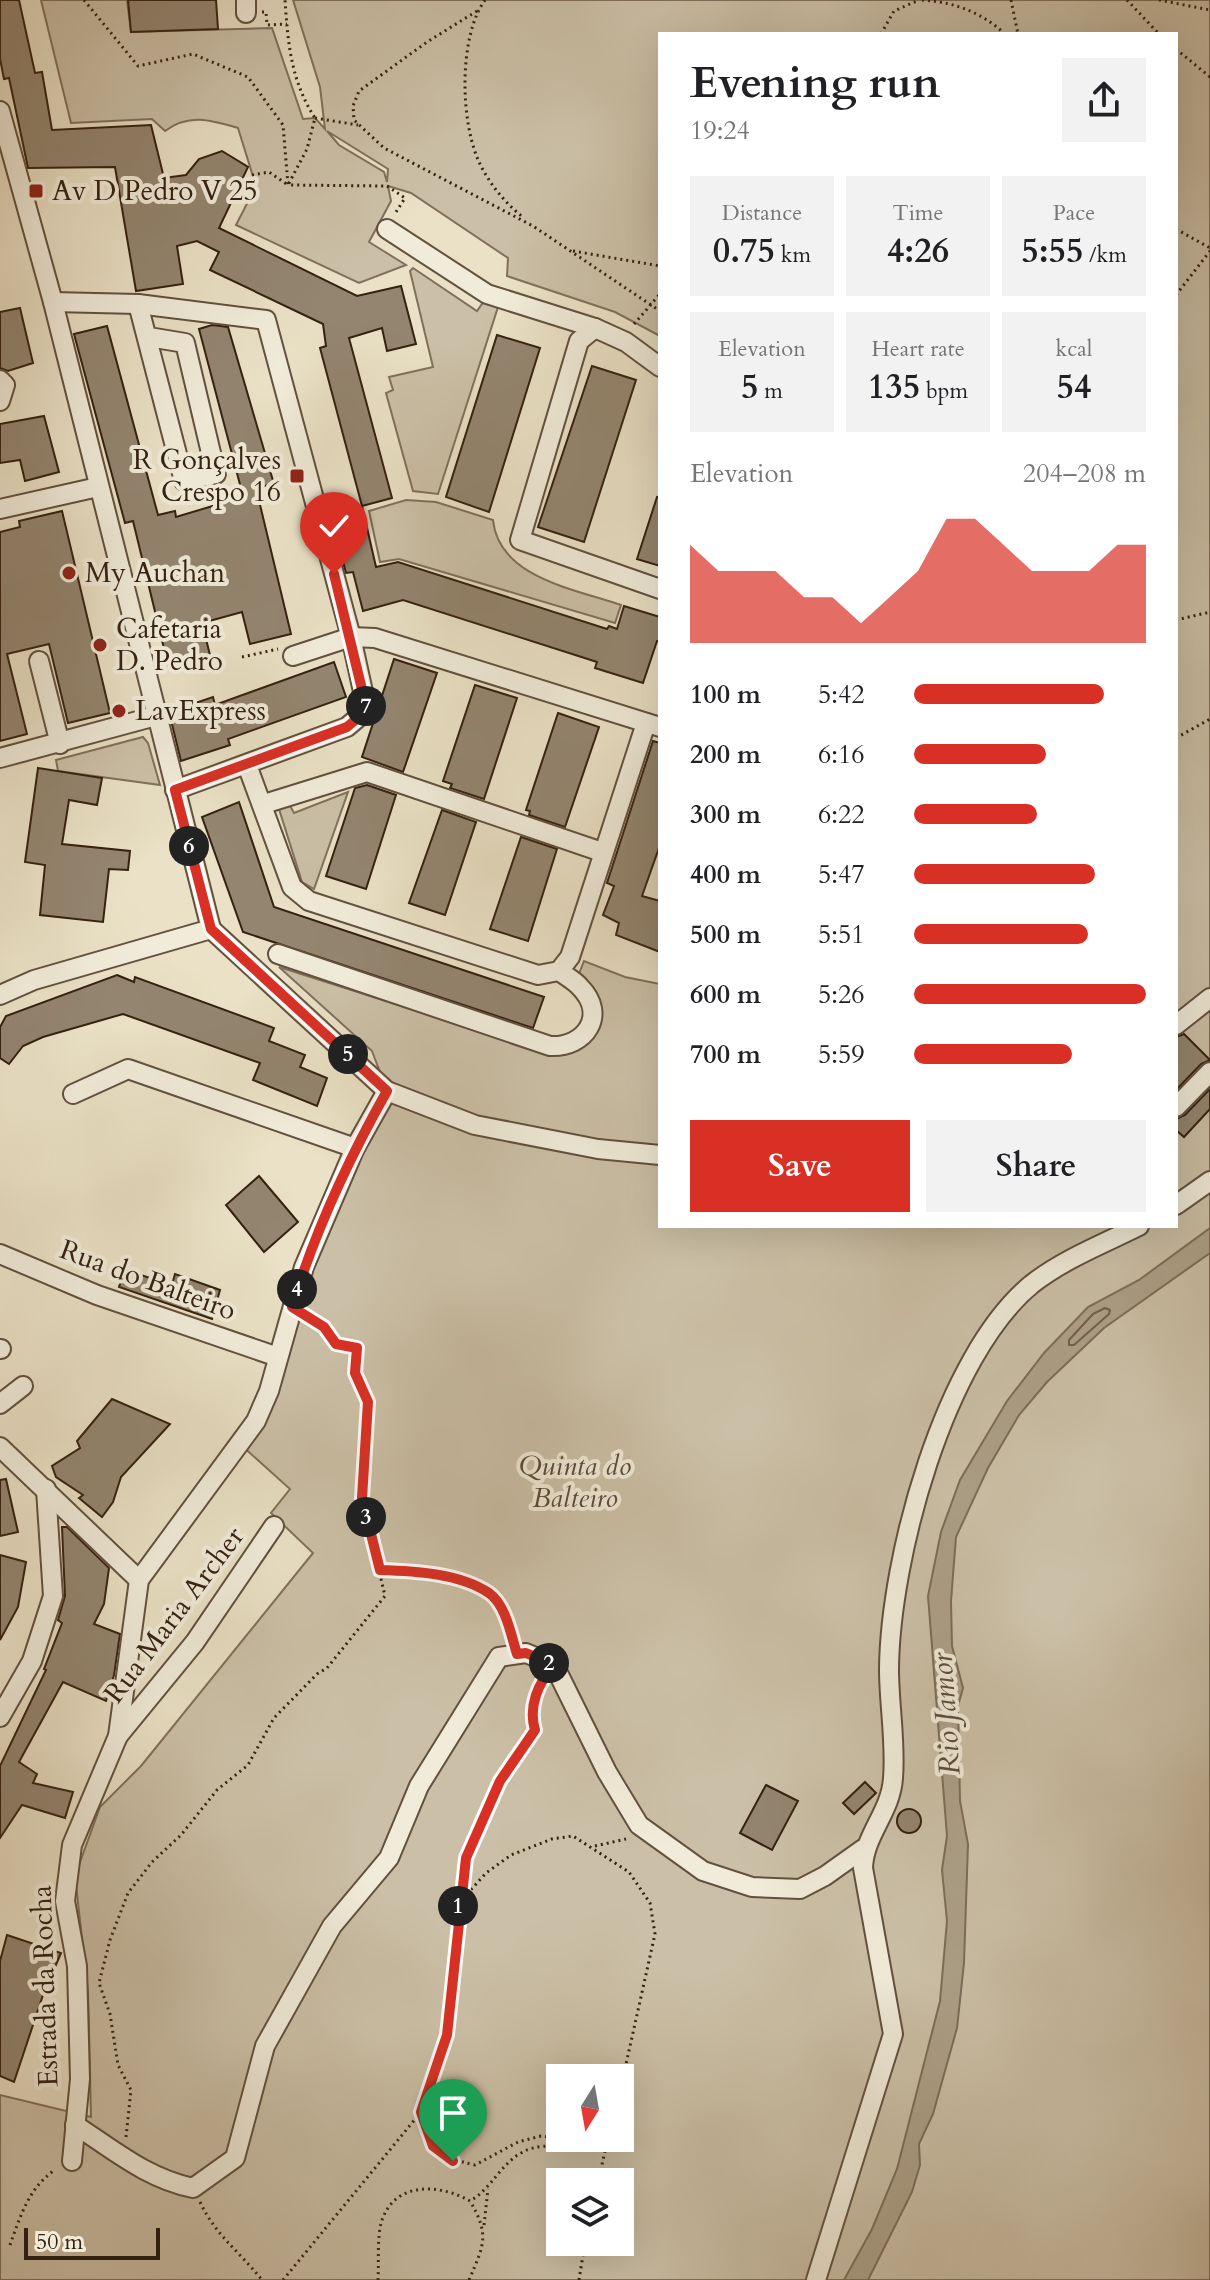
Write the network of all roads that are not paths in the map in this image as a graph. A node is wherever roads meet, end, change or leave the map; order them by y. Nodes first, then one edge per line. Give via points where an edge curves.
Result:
1 (0, 111) edge
2 (7, 167) edge
3 (387, 229) road end
4 (53, 302) junction
5 (138, 304) junction
6 (595, 328) junction
7 (149, 337) junction
8 (658, 366) edge
9 (0, 380) edge
10 (0, 401) edge
11 (98, 487) junction
12 (0, 509) edge
13 (658, 588) edge
14 (351, 637) junction
15 (293, 656) road end
16 (39, 661) dead end
17 (156, 716) junction
18 (653, 725) edge
19 (60, 744) junction
20 (0, 758) edge
21 (247, 765) junction
22 (175, 790) junction
23 (264, 804) junction
24 (602, 852) junction
25 (211, 929) junction
26 (278, 954) dead end
27 (559, 971) junction
28 (0, 995) edge
29 (1210, 998) edge
30 (1178, 1023) edge
31 (1210, 1072) edge
32 (387, 1091) junction
33 (73, 1094) dead end
34 (1178, 1105) edge
35 (355, 1148) junction
36 (658, 1155) edge
37 (1210, 1181) edge
38 (1178, 1204) edge
39 (1135, 1228) edge
40 (0, 1254) edge
41 (278, 1357) junction
42 (23, 1386) dead end
43 (0, 1404) edge
44 (0, 1447) edge
45 (46, 1489) junction
46 (274, 1526) dead end
47 (139, 1580) junction
48 (0, 1717) edge
49 (118, 1736) junction
50 (863, 1849) junction
51 (75, 2125) junction
52 (72, 2161) road end
53 (816, 2280) edge

1 - 2 street
2 - 4 street
3 - 6 street via 487,294
4 - 5 street
4 - 11 street
5 - 7 street
5 - 14 street via 266,320
6 - 8 street
6 - 13 street via 579,341 520,540
7 - 7 street via 184,481 216,474 185,343
9 - 10 street via 5,385
11 - 12 street
11 - 17 street
14 - 15 street
14 - 18 street via 375,638
14 - 21 street via 367,710 347,727
16 - 19 street
17 - 19 street
17 - 22 street
18 - 24 street
19 - 20 street
21 - 22 street
21 - 23 street
22 - 25 street
23 - 24 street via 367,772
23 - 27 street via 292,887 309,901 538,975
24 - 27 street via 570,957
25 - 28 street via 34,980
25 - 32 street
26 - 27 street via 550,1046 568,1047 583,1038 591,1011 581,987
29 - 30 street
31 - 34 street
32 - 35 street
32 - 36 street via 475,1125
33 - 35 street via 128,1069
35 - 41 street via 304,1267
37 - 38 street
39 - 50 street via 1031,1286 968,1364 907,1538 889,1667 893,1777 890,1797
40 - 41 street, Rua do Balteiro via 97,1295
41 - 47 street via 256,1421
42 - 43 street
44 - 45 street
45 - 47 street
45 - 48 street via 53,1596 32,1661
46 - 49 street, Rua Maria Archer via 195,1642
47 - 49 street, Estrada da Rocha
49 - 51 street, Estrada da Rocha via 72,1845 65,1901 77,1966 80,2079
50 - 51 street via 800,1889 752,1887 703,1871 642,1827 607,1772 554,1665 526,1653 499,1657 419,1786 389,1858 324,1939 265,2046 235,2158 193,2188 167,2183
50 - 53 street via 893,2034
51 - 52 street, Estrada da Rocha

